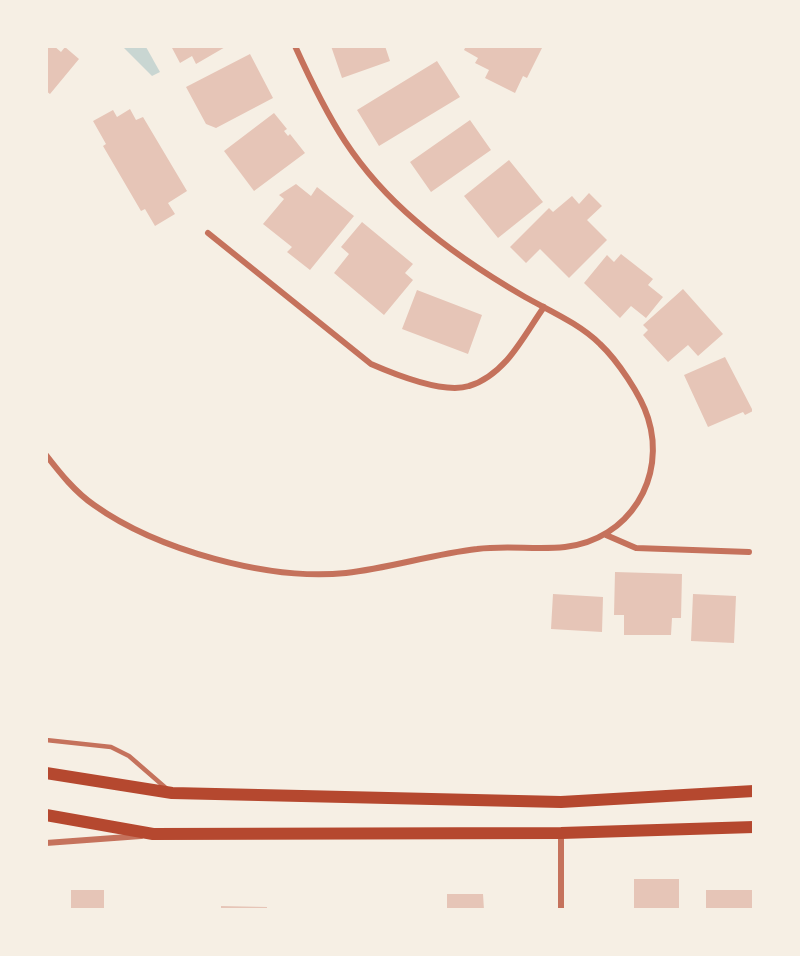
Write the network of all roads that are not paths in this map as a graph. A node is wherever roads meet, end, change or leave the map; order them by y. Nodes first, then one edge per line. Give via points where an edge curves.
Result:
1 (295, 46) edge
2 (208, 233) dead end
3 (544, 307) junction
4 (46, 455) edge
5 (606, 536) junction
6 (750, 552) dead end
7 (46, 740) edge
8 (46, 773) edge
9 (753, 791) edge
10 (172, 793) junction
11 (46, 815) edge
12 (753, 827) edge
13 (561, 833) junction
14 (153, 834) junction
15 (46, 843) edge
16 (561, 909) edge

1 - 3 street via 330,121 355,159 384,192 451,249
2 - 3 street via 371,364 402,378 468,387 491,375 507,359
3 - 5 street via 600,343 627,377 648,417 654,462 640,502
4 - 5 street via 92,504 129,527 213,557 298,575 345,573 477,548 566,547
5 - 6 street via 636,548
7 - 10 lane via 111,747 129,756
8 - 10 main road
9 - 10 main road via 561,802
11 - 14 main road
12 - 13 main road
13 - 14 main road
13 - 16 street
14 - 15 street

